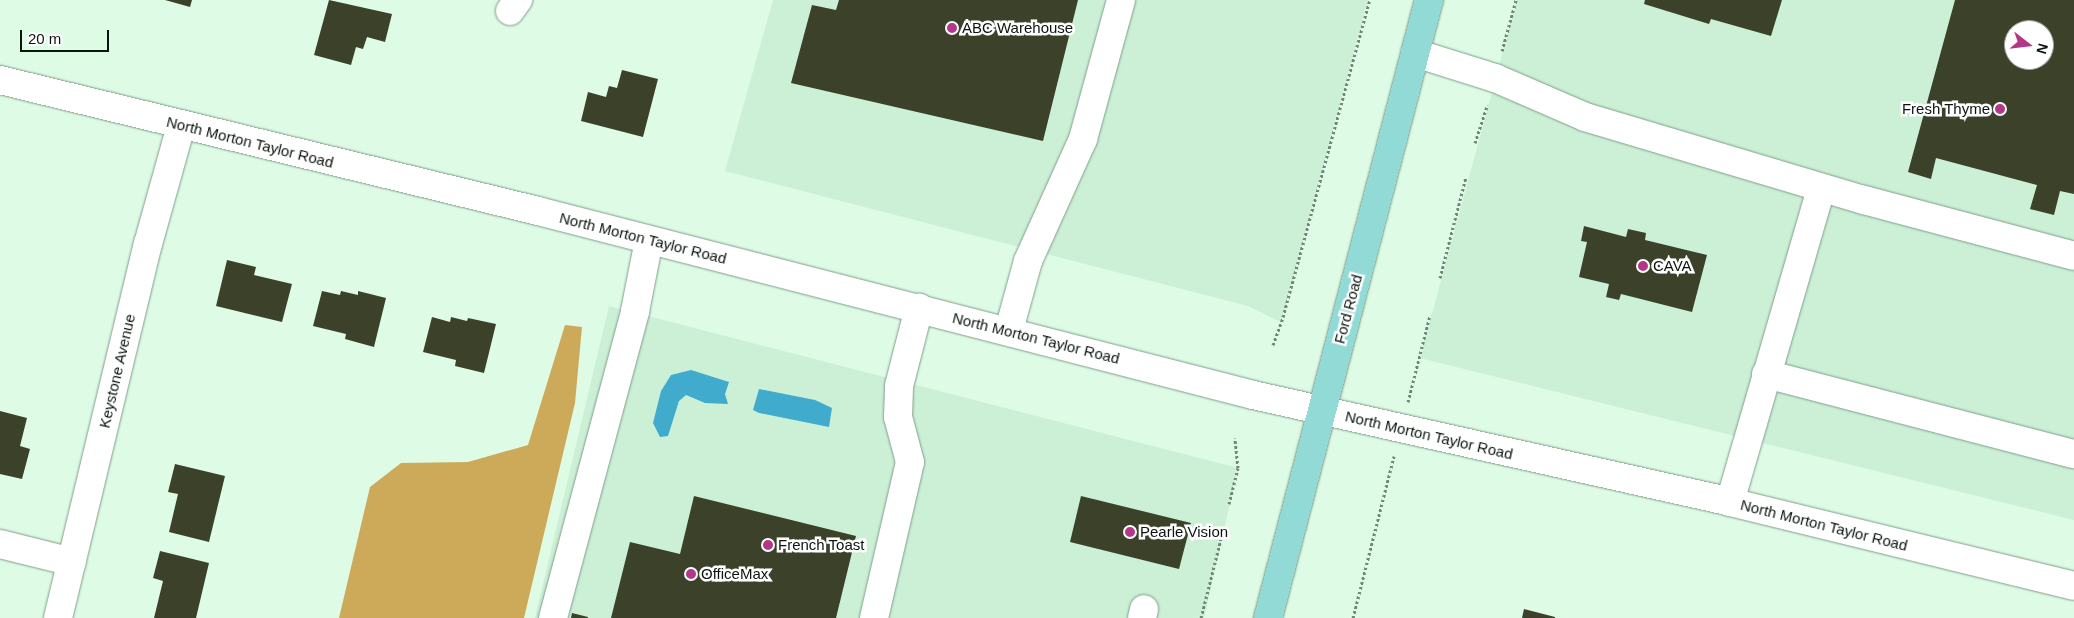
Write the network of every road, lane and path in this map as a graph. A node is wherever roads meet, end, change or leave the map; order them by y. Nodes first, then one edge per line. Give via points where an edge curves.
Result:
1 (1121, 0) edge
2 (1370, 0) edge
3 (1429, 0) edge
4 (1516, 0) edge
5 (1415, 53) junction
6 (1501, 57) dead end
7 (0, 80) edge
8 (1489, 99) dead end
9 (182, 126) junction
10 (1476, 143) dead end
11 (1466, 177) dead end
12 (1821, 188) junction
13 (649, 240) junction
14 (2074, 256) edge
15 (1440, 278) dead end
16 (919, 308) junction
17 (1430, 315) dead end
18 (1009, 330) junction
19 (1273, 344) dead end
20 (1766, 374) junction
21 (1321, 410) junction
22 (1401, 429) junction
23 (1235, 438) dead end
24 (2074, 454) edge
25 (1730, 502) junction
26 (1229, 504) dead end
27 (1221, 539) dead end
28 (0, 544) edge
29 (72, 562) junction
30 (2074, 586) edge
31 (58, 618) edge
32 (553, 618) edge
33 (874, 618) edge
34 (1201, 618) edge
35 (1268, 618) edge
36 (1353, 618) edge

1 - 18 street via 1083,139 1028,261
2 - 19 path
3 - 5 main road, Ford Road
4 - 6 path
5 - 12 street via 1495,78 1585,117
5 - 21 main road, Ford Road
7 - 9 street, North Morton Taylor Road
8 - 10 path
9 - 13 street, North Morton Taylor Road
9 - 29 street, Keystone Avenue via 148,244
11 - 15 path
12 - 14 street
12 - 20 street
13 - 16 street, North Morton Taylor Road
13 - 32 street via 635,311
16 - 18 street, North Morton Taylor Road
16 - 33 street via 899,386 898,417 910,462
17 - 22 path
18 - 21 street, North Morton Taylor Road
20 - 24 street
20 - 25 street
21 - 22 street, North Morton Taylor Road
21 - 35 main road, Ford Road
22 - 25 street, North Morton Taylor Road
22 - 36 path
23 - 26 path via 1238,468
25 - 30 street, North Morton Taylor Road
27 - 34 path
28 - 29 street
29 - 31 street, Keystone Avenue

